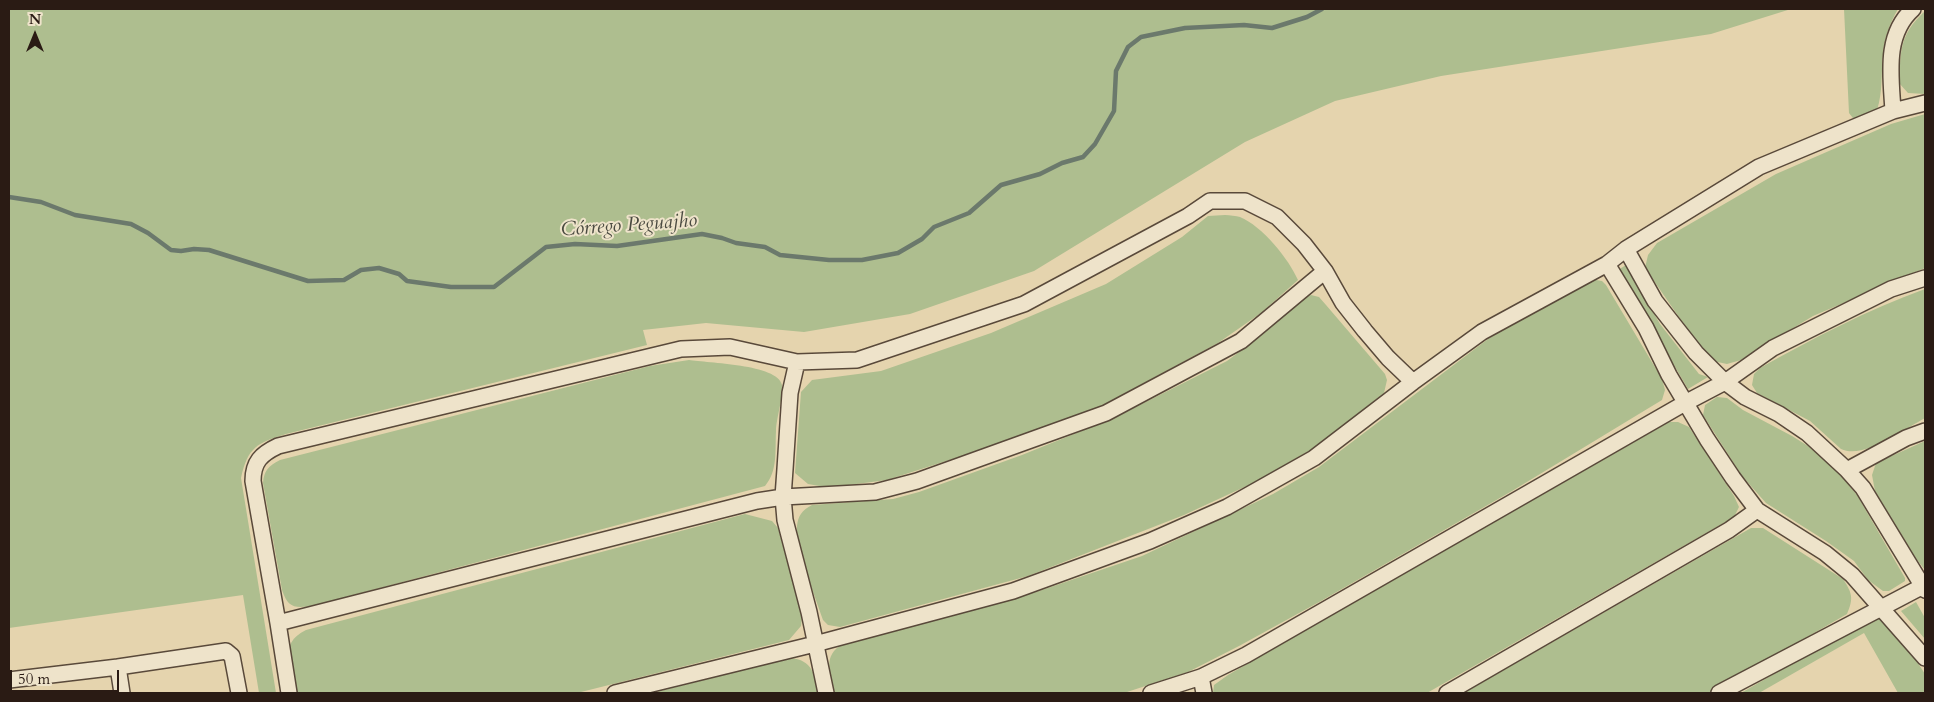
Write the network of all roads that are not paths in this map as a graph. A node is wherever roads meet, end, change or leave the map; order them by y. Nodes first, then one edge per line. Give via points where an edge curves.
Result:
1 (1913, 9) edge
2 (1925, 103) edge
3 (1893, 111) junction
4 (1626, 249) junction
5 (1606, 264) junction
6 (1325, 271) junction
7 (1925, 278) edge
8 (796, 362) junction
9 (1413, 382) junction
10 (1725, 382) junction
11 (1685, 403) junction
12 (1925, 431) edge
13 (1848, 470) junction
14 (783, 497) junction
15 (1757, 510) junction
16 (1924, 587) edge
17 (1879, 608) junction
18 (278, 624) junction
19 (815, 644) junction
20 (1925, 658) edge
21 (118, 667) junction
22 (1201, 677) junction
23 (9, 680) edge
24 (122, 693) edge
25 (239, 693) edge
26 (289, 693) edge
27 (615, 693) edge
28 (826, 693) edge
29 (1151, 693) edge
30 (1204, 693) edge
31 (1447, 693) edge
32 (1719, 693) edge

1 - 3 street via 1904,17 1892,47
2 - 3 street
3 - 4 street via 1759,167
4 - 5 street
4 - 10 street via 1675,328
5 - 9 street via 1482,332
5 - 11 street via 1646,328
6 - 8 street via 1304,244 1277,218 1244,201 1210,201 1024,304 857,360
6 - 9 street via 1365,331
6 - 14 street via 1241,341 1106,413 917,481 875,492
7 - 10 street via 1892,289 1773,348
8 - 14 street via 790,393
8 - 18 street via 730,347 681,349 268,451 253,469 253,481
9 - 19 street via 1314,458 1218,511 1150,541 1013,591
10 - 11 street
10 - 13 street via 1807,432
11 - 15 street via 1732,478
11 - 22 street via 1254,650
12 - 13 street
13 - 16 street
14 - 18 street
14 - 19 street via 785,520
15 - 17 street via 1825,553 1852,575
15 - 31 street via 1682,558
16 - 17 street
17 - 20 street
17 - 32 street
18 - 26 street
19 - 27 street
19 - 28 street
21 - 23 street
21 - 24 street
21 - 25 street via 226,651 232,656
22 - 29 street
22 - 30 street

